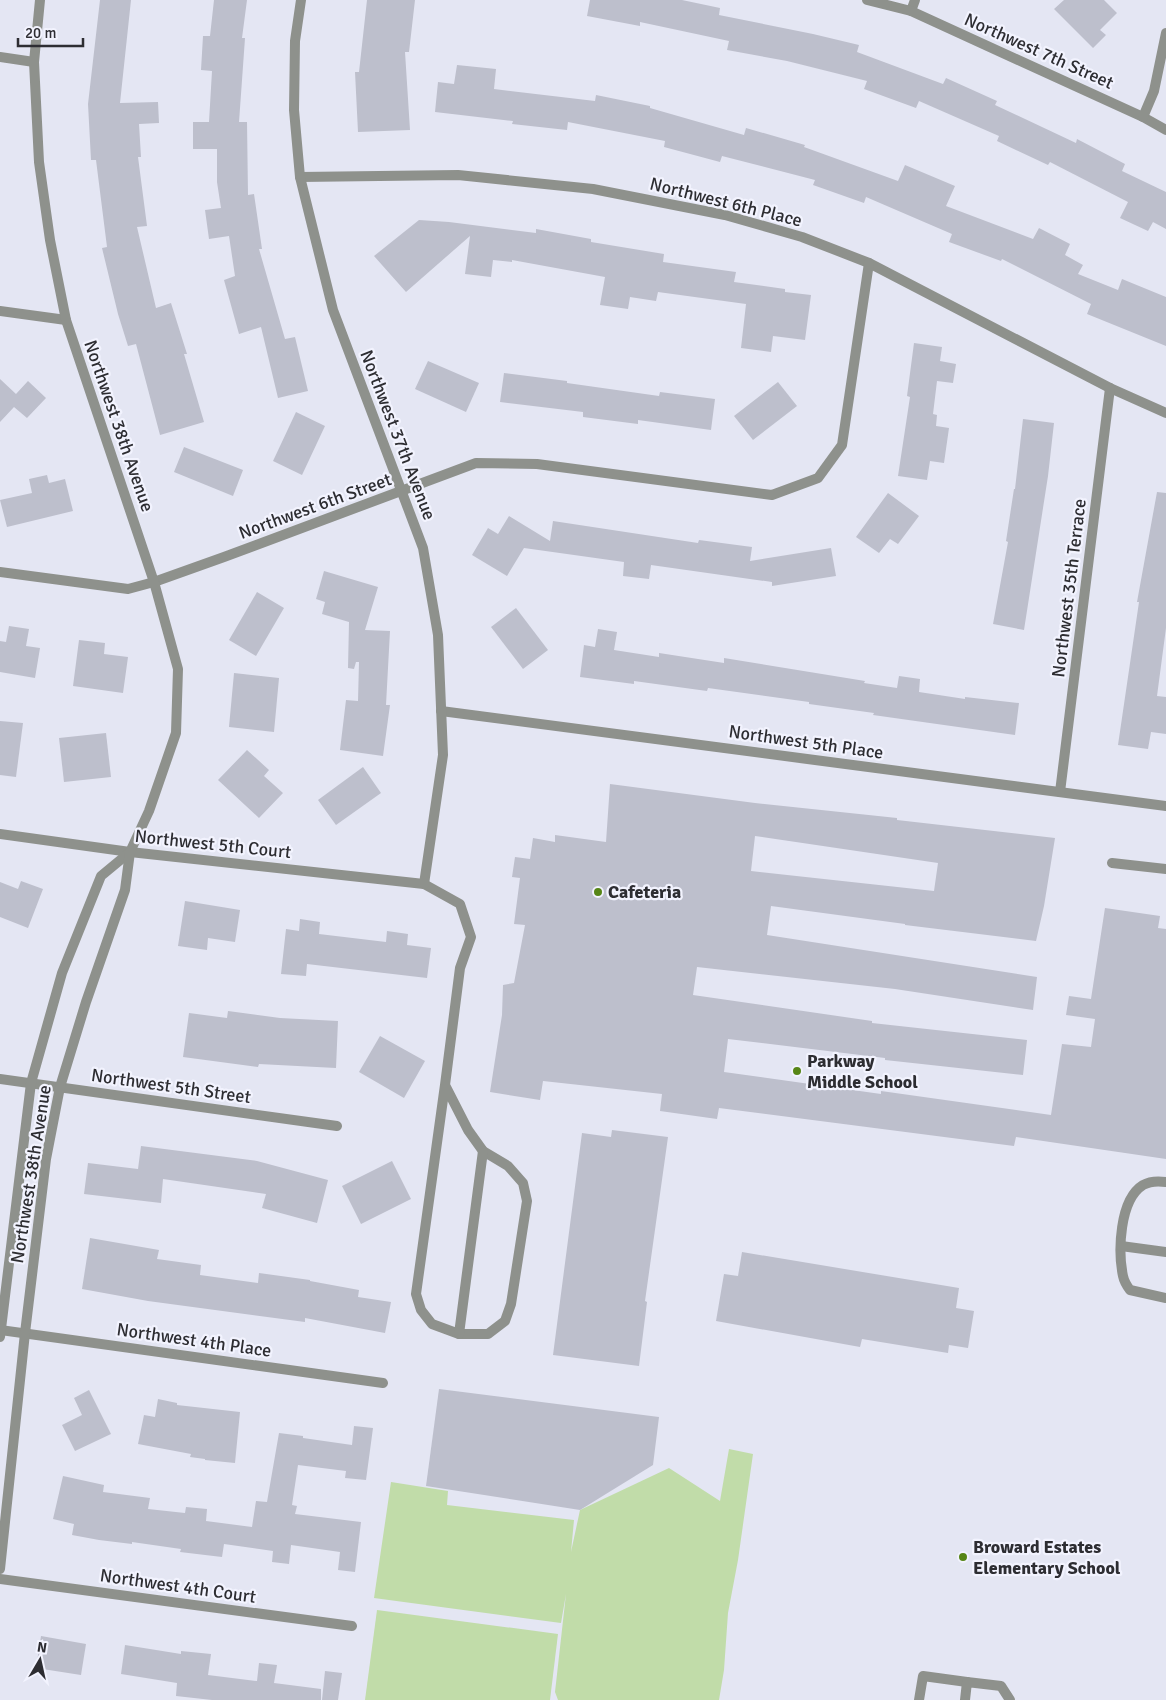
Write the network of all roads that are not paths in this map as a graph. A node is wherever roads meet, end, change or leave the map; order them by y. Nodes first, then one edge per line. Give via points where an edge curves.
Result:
1 (40, 0) edge
2 (300, 0) edge
3 (867, 0) edge
4 (915, 0) edge
5 (911, 11) junction
6 (1166, 33) edge
7 (0, 57) edge
8 (34, 62) junction
9 (1143, 117) junction
10 (1166, 130) edge
11 (300, 176) junction
12 (869, 263) junction
13 (0, 311) edge
14 (66, 320) junction
15 (1110, 388) junction
16 (1166, 413) edge
17 (403, 491) junction
18 (0, 572) edge
19 (154, 582) junction
20 (441, 710) junction
21 (1060, 792) junction
22 (1166, 806) edge
23 (0, 834) edge
24 (130, 852) junction
25 (1112, 863) dead end
26 (1166, 869) edge
27 (424, 884) junction
28 (0, 1079) edge
29 (31, 1083) junction
30 (445, 1085) junction
31 (60, 1087) junction
32 (337, 1126) dead end
33 (483, 1151) junction
34 (1166, 1182) edge
35 (1121, 1246) junction
36 (1166, 1252) edge
37 (1166, 1298) edge
38 (0, 1332) edge
39 (25, 1333) junction
40 (459, 1334) junction
41 (384, 1383) dead end
42 (0, 1569) edge
43 (0, 1579) edge
44 (352, 1626) dead end
45 (967, 1682) junction
46 (919, 1700) edge
47 (965, 1700) edge
48 (1010, 1700) edge

1 - 8 street, Northwest 38th Avenue
2 - 11 street, Northwest 37th Avenue via 295,41 294,110
3 - 5 street, Northwest 7th Street
4 - 5 street
5 - 9 street, Northwest 7th Street
6 - 9 street via 1154,91
7 - 8 street
8 - 14 street, Northwest 38th Avenue via 39,162
9 - 10 street, Northwest 7th Street
11 - 12 street, Northwest 6th Place via 458,175 593,189 725,215 802,237
11 - 17 street, Northwest 37th Avenue via 334,310
12 - 15 street, Northwest 6th Place
12 - 17 street, Northwest 6th Street via 842,445 818,478 772,495 537,464 476,463
13 - 14 street
14 - 19 street, Northwest 38th Avenue
15 - 16 street, Northwest 6th Place
15 - 21 street, Northwest 35th Terrace
17 - 19 street, Northwest 6th Street
17 - 20 street, Northwest 37th Avenue via 423,548 438,635
18 - 19 street, Northwest 6th Street via 128,589
19 - 24 street, Northwest 38th Avenue via 178,669 176,733 150,812
20 - 21 street, Northwest 5th Place
20 - 27 street, Northwest 37th Avenue via 443,755
21 - 22 street, Northwest 5th Place
23 - 24 street, Northwest 5th Court
24 - 27 street, Northwest 5th Court
24 - 29 street, Northwest 38th Avenue via 101,876 62,973
24 - 31 street, Northwest 38th Avenue via 125,890
25 - 26 street
27 - 30 street via 460,904 471,937 460,968
28 - 29 street, Northwest 5th Street
29 - 31 street, Northwest 5th Street
29 - 38 street, Northwest 38th Avenue
30 - 33 street via 468,1130
30 - 40 street via 416,1294 421,1310 432,1324
31 - 32 street, Northwest 5th Street
31 - 39 street, Northwest 38th Avenue via 46,1159
33 - 40 street
33 - 40 street via 508,1166 523,1183 528,1201 511,1304 505,1321 488,1334
34 - 35 street via 1157,1181 1143,1186 1130,1199
35 - 36 street
35 - 37 street via 1123,1278 1130,1290
38 - 39 street, Northwest 4th Place
39 - 41 street, Northwest 4th Place
39 - 42 street, Northwest 38th Avenue
43 - 44 street, Northwest 4th Court
45 - 46 street via 923,1676
45 - 47 street
45 - 48 street via 1001,1686

